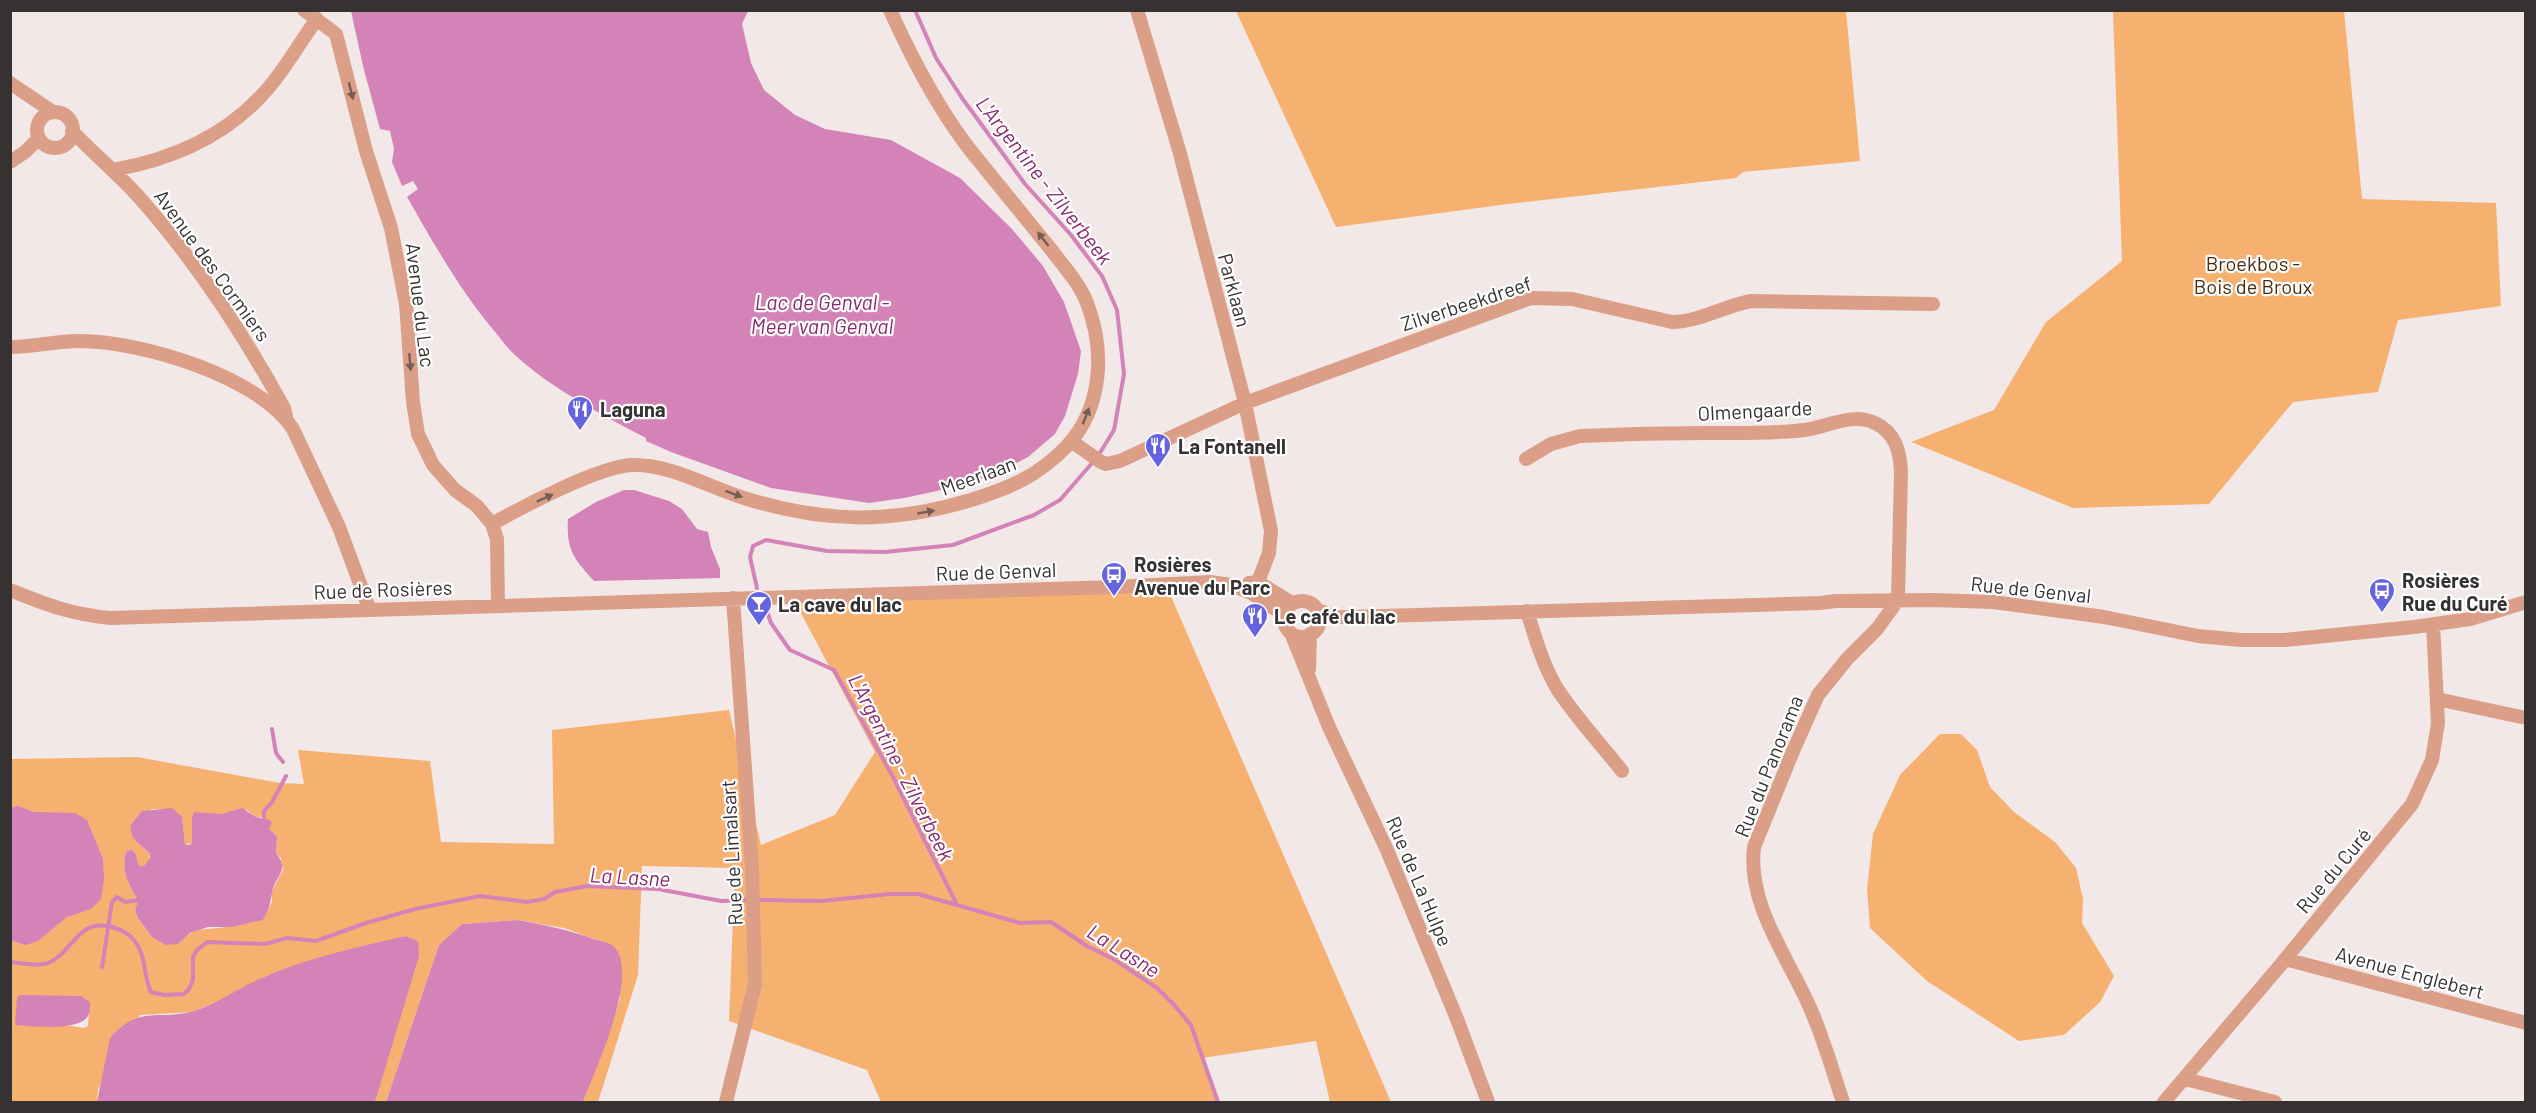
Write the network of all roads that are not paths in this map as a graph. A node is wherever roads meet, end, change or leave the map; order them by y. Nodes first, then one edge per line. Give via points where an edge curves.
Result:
1 (304, 10) edge
2 (890, 10) edge
3 (1137, 10) edge
4 (317, 19) junction
5 (15, 85) edge
6 (53, 112) junction
7 (40, 119) junction
8 (72, 131) junction
9 (43, 142) junction
10 (64, 145) junction
11 (89, 148) junction
12 (10, 162) edge
13 (113, 170) junction
14 (1933, 304) dead end
15 (10, 347) edge
16 (1245, 403) junction
17 (286, 418) junction
18 (1071, 441) junction
19 (1526, 459) dead end
20 (492, 524) junction
21 (1258, 582) junction
22 (1231, 585) junction
23 (10, 590) edge
24 (762, 597) joint
25 (733, 598) junction
26 (1898, 600) junction
27 (2526, 602) edge
28 (1292, 603) junction
29 (498, 606) junction
30 (369, 608) junction
31 (1318, 610) junction
32 (1527, 611) junction
33 (1284, 615) junction
34 (1336, 617) junction
35 (2433, 624) junction
36 (1314, 630) junction
37 (1291, 633) junction
38 (1309, 678) junction
39 (2437, 699) junction
40 (2526, 718) edge
41 (1622, 771) dead end
42 (2285, 959) junction
43 (2526, 1023) edge
44 (2185, 1079) junction
45 (726, 1102) edge
46 (1488, 1102) edge
47 (1843, 1102) edge
48 (2164, 1102) edge
49 (2275, 1102) edge

1 - 4 street
18 -> 2 street, Meerlaan via 1083,424 1098,383 1095,326 1086,300 1071,275 972,153 933,94
3 - 16 street, Parklaan via 1179,150
4 - 13 street via 264,94 222,129 166,158
4 -> 20 street, Avenue du Lac via 336,34 366,151 391,228 406,304 418,434 433,465
5 - 6 street, Avenue des Cormiers
5 - 7 street, Avenue des Cormiers
6 - 7 street
6 - 8 street, Avenue des Cormiers via 67,117
7 - 9 street via 37,128
8 - 10 street
8 - 11 street, Avenue des Cormiers
9 - 10 street via 53,148
9 - 12 street
10 - 11 street
11 - 13 street, Avenue des Cormiers
13 - 17 street, Avenue des Cormiers via 178,244 220,302 255,353
14 - 16 street, Zilverbeekdreef via 1751,301 1672,322 1572,299 1531,298
15 - 17 street via 81,341 159,354 233,382
16 - 18 street, Zilverbeekdreef via 1120,461 1101,462
16 - 21 street, Parklaan via 1271,531 1269,553
17 - 30 street, Avenue des Cormiers via 339,527
20 -> 18 street, Meerlaan via 608,469 631,465 679,474 797,512 891,518 932,512 999,491 1035,475
19 - 26 street, Olmengaarde via 1551,444 1580,436 1764,433 1805,430 1849,420 1876,423 1888,432 1900,456
20 - 29 street via 497,539
21 - 22 street, Rue de Genval
21 - 28 street
22 - 24 street, Rue de Genval via 1210,582
22 - 33 street, Rue de Genval
23 - 30 street, Rue de Rosières via 50,607 110,618
24 - 25 street, Rue de Rosières
25 - 29 street, Rue de Rosières
25 - 45 street, Rue de Limalsart via 752,868 755,984
26 - 32 street, Rue de Genval
26 - 35 street, Rue de Genval via 1994,602 2241,640 2285,640
26 - 47 street, Rue du Panorama via 1818,695 1754,847 1752,862 1757,894 1812,1012
27 - 35 street, Rue de Genval via 2469,619
28 - 31 street via 1304,600
28 - 33 street
29 - 30 street, Rue de Rosières
31 - 34 street
31 - 36 street via 1320,620
32 - 34 street, Rue de Genval
32 - 41 street via 1558,690
33 - 37 street
34 - 36 street
35 - 39 street, Rue du Curé
36 - 37 street via 1297,636
36 - 38 street, Rue de La Hulpe
37 - 38 street, Rue de La Hulpe
38 - 46 street, Rue de La Hulpe via 1387,850
39 - 40 street
39 - 42 street, Rue du Curé via 2432,760 2412,804
42 - 43 street, Avenue Englebert
42 - 44 street, Rue du Curé
44 - 48 street, Rue du Curé
44 - 49 street

